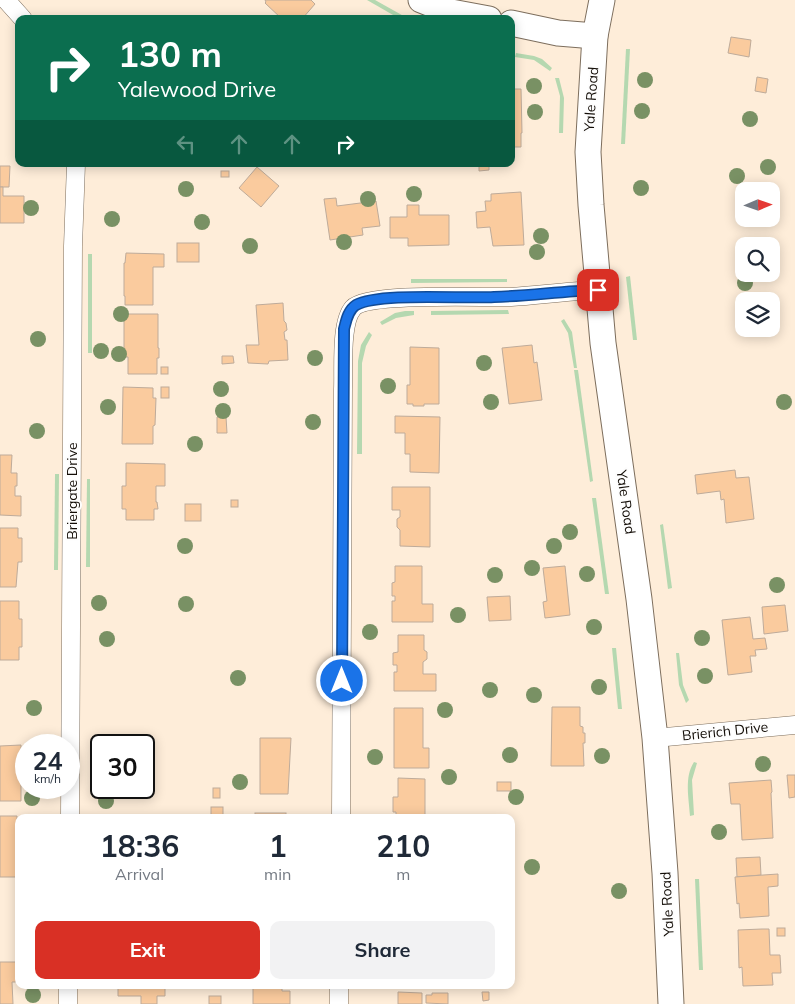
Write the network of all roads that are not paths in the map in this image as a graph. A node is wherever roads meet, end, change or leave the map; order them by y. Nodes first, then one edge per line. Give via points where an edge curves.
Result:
1 (6, 0) edge
2 (421, 0) edge
3 (602, 0) edge
4 (19, 15) edge
5 (467, 15) edge
6 (515, 24) edge
7 (595, 36) junction
8 (76, 167) edge
9 (598, 290) junction
10 (795, 725) edge
11 (655, 738) junction
12 (70, 814) edge
13 (341, 814) edge
14 (68, 989) edge
15 (340, 989) edge
16 (68, 1004) edge
17 (339, 1004) edge
18 (671, 1004) edge

1 - 4 street
2 - 5 main road
3 - 7 main road, Yale Road
6 - 7 main road via 558,33
7 - 9 main road, Yale Road via 588,152
8 - 12 street, Briergate Drive
9 - 11 main road, Yale Road
9 - 13 street via 506,297 377,300 356,306 348,315 344,329
10 - 11 street, Brierich Drive
11 - 18 main road, Yale Road
14 - 16 street
15 - 17 street

